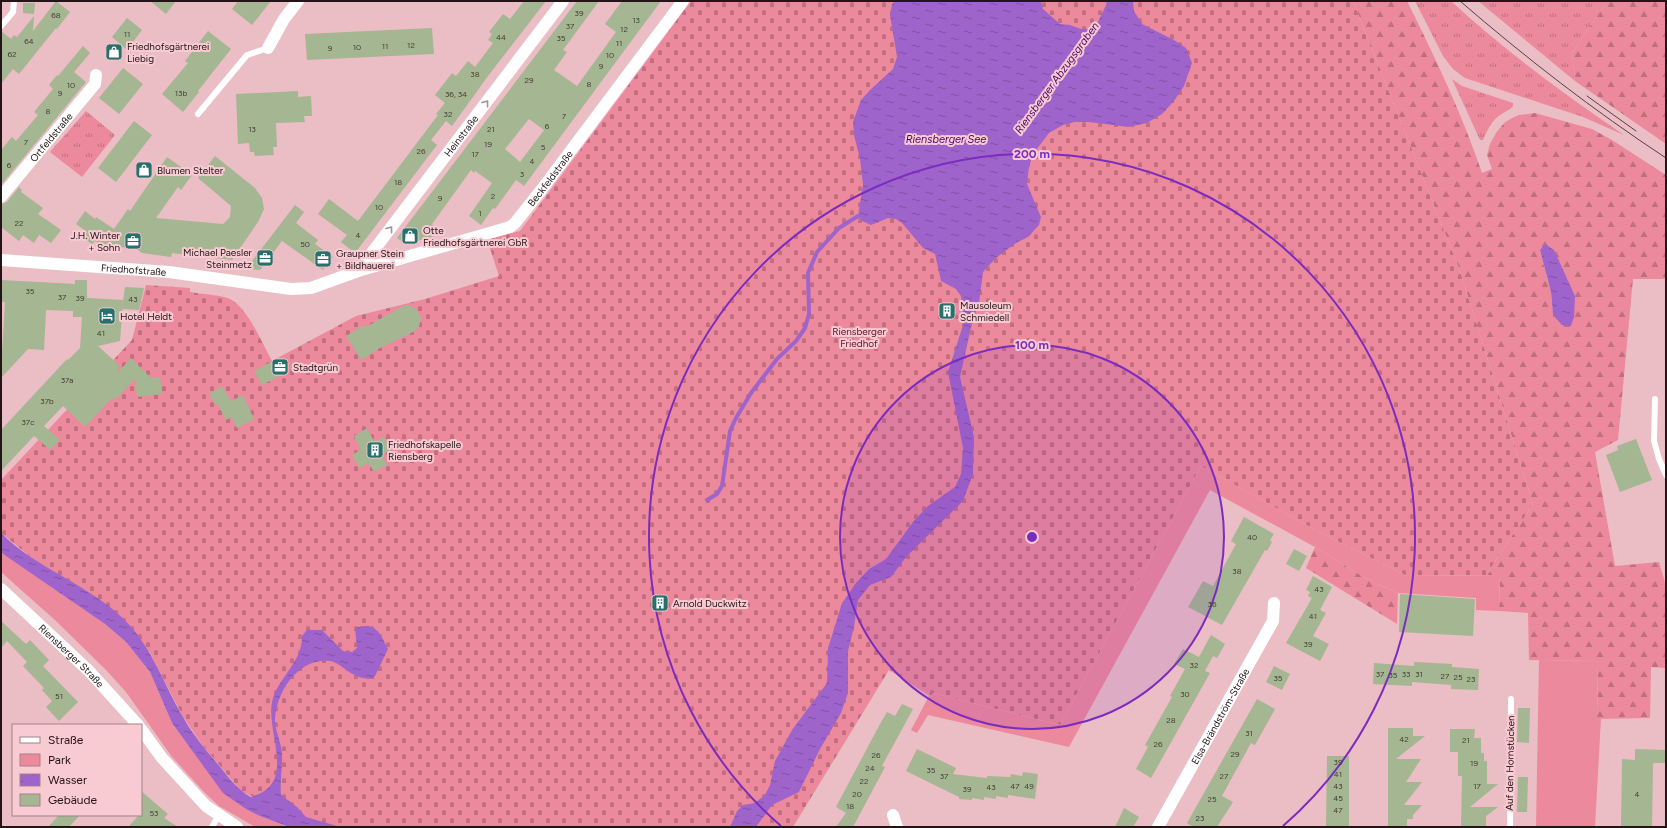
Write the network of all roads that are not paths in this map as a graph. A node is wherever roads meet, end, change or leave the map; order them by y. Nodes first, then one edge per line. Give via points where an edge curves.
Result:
1 (14, 1) edge
2 (298, 1) edge
3 (563, 1) edge
4 (683, 1) edge
5 (1, 26) edge
6 (268, 48) joint
7 (96, 74) dead end
8 (198, 114) dead end
9 (1, 198) edge
10 (1, 260) edge
11 (358, 271) junction
12 (1655, 399) dead end
13 (1666, 475) edge
14 (1, 589) edge
15 (1274, 602) dead end
16 (1511, 699) dead end
17 (137, 724) edge
18 (142, 730) edge
19 (220, 815) junction
20 (893, 815) dead end
21 (212, 827) edge
22 (238, 827) edge
23 (897, 827) edge
24 (1158, 827) edge
25 (1510, 827) edge

1 - 5 lane via 13,12
2 - 6 street via 284,19
11 -> 3 street, Heinstraße
4 - 11 street, Beckfeldstraße via 515,223 510,227
6 - 8 lane via 247,55
7 - 9 street, Ortfeldstraße via 95,84
10 - 11 street, Friedhofstraße via 169,272 291,289 311,288
12 - 13 lane via 1654,441
14 - 17 street, Riensberger Straße via 90,672
15 - 24 street, Elsa-Brändström-Straße via 1273,622
16 - 25 lane, Auf den Hornstücken
18 - 19 street via 162,758 206,806
19 - 21 lane
19 - 22 street
20 - 23 street

